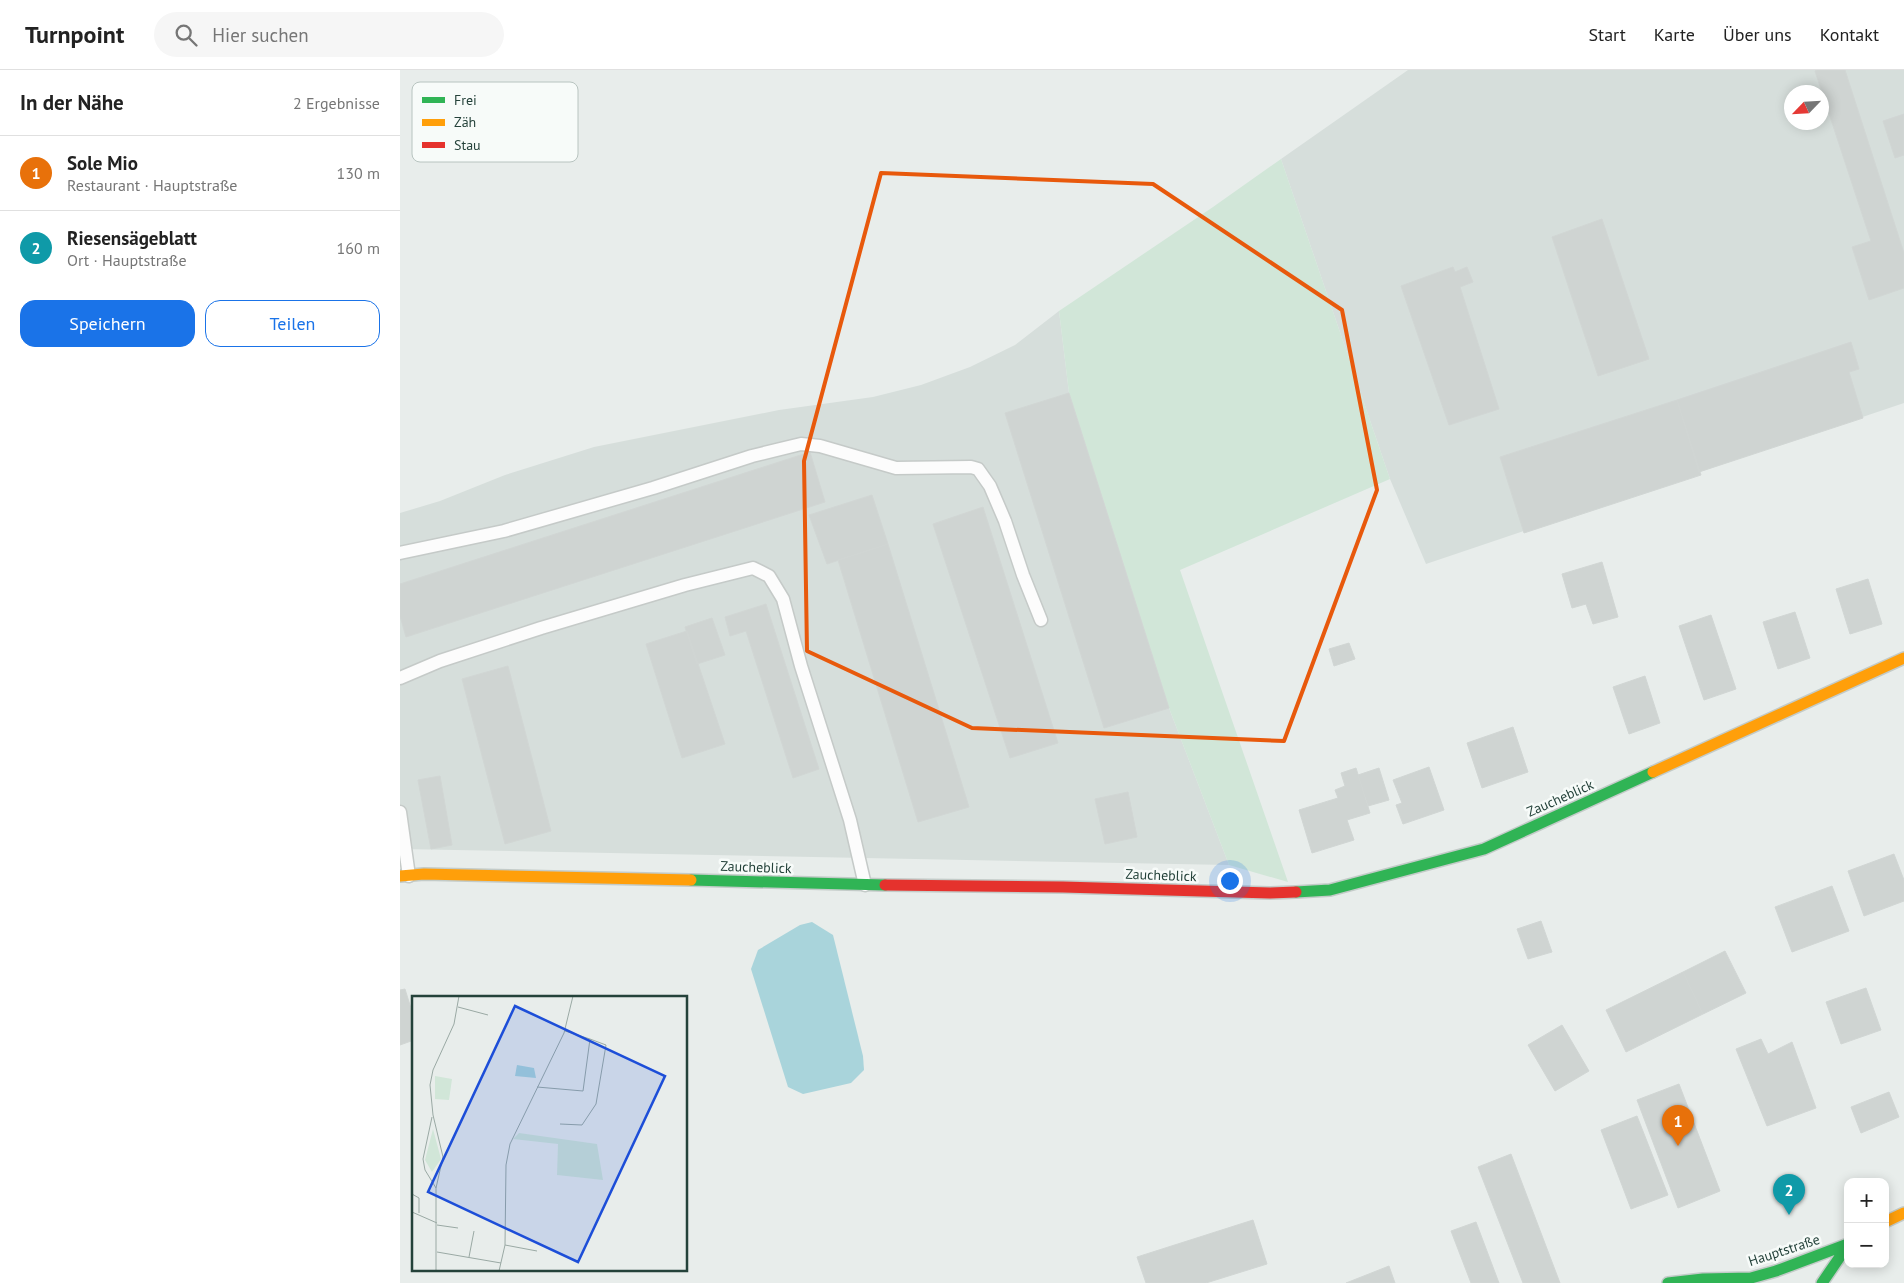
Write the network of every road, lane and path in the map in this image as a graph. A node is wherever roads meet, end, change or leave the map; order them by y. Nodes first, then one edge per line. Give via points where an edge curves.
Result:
1 (400, 553) edge
2 (1041, 620) dead end
3 (1904, 658) edge
4 (400, 678) edge
5 (400, 812) edge
6 (404, 876) edge
7 (865, 885) junction
8 (1904, 1213) edge
9 (1889, 1220) edge
10 (1844, 1246) edge
11 (1844, 1251) edge
12 (1755, 1280) edge
13 (1668, 1283) edge
14 (1822, 1283) edge

1 - 2 lane via 504,531 802,444 820,446 896,468 978,469 1005,521
3 - 7 street, Zaucheblick via 1484,849 1330,890 1270,893
4 - 7 lane via 440,661 542,628 753,568 769,576 783,599 850,820
5 - 6 lane
6 - 7 street, Zaucheblick via 567,876
8 - 9 street
10 - 12 street, Hauptstraße
11 - 14 street, Hauptstraße
12 - 13 street, Hauptstraße via 1703,1278

